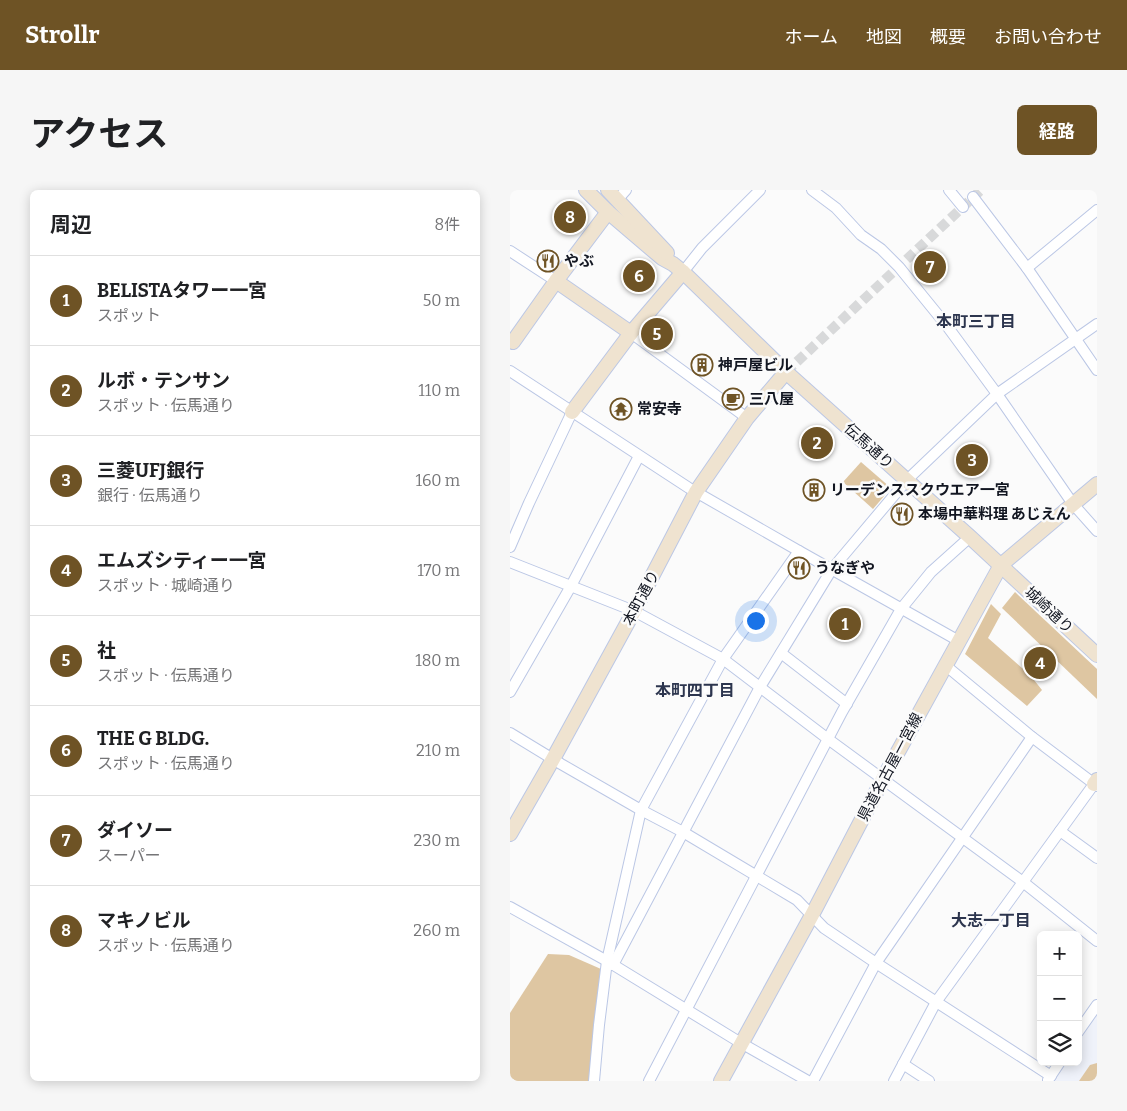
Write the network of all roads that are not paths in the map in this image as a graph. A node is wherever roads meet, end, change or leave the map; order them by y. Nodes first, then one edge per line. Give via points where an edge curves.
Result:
1 (586, 190) edge
2 (760, 190) edge
3 (812, 190) edge
4 (949, 190) edge
5 (617, 193) edge
6 (973, 197) dead end
7 (963, 207) dead end
8 (1097, 210) edge
9 (608, 212) junction
10 (510, 251) edge
11 (678, 268) junction
12 (1027, 268) junction
13 (556, 282) junction
14 (1097, 324) edge
15 (631, 333) junction
16 (1075, 339) junction
17 (511, 343) edge
18 (1097, 370) edge
19 (510, 372) edge
20 (786, 372) junction
21 (996, 394) junction
22 (572, 412) junction
23 (747, 418) junction
24 (639, 456) junction
25 (907, 480) junction
26 (1097, 484) edge
27 (696, 492) junction
28 (1073, 504) junction
29 (1097, 531) edge
30 (970, 537) junction
31 (510, 547) edge
32 (798, 551) junction
33 (510, 562) edge
34 (1001, 565) junction
35 (832, 569) junction
36 (571, 586) junction
37 (901, 609) junction
38 (634, 611) junction
39 (959, 641) junction
40 (781, 654) junction
41 (1097, 655) edge
42 (723, 659) junction
43 (945, 666) junction
44 (760, 687) junction
45 (510, 692) edge
46 (847, 704) junction
47 (510, 733) edge
48 (1032, 737) junction
49 (828, 740) junction
50 (553, 759) junction
51 (883, 779) junction
52 (1096, 783) edge
53 (641, 810) junction
54 (1060, 831) junction
55 (683, 832) junction
56 (510, 834) edge
57 (963, 837) junction
58 (1097, 858) edge
59 (757, 876) junction
60 (1023, 882) junction
61 (510, 907) edge
62 (812, 915) junction
63 (1097, 940) edge
64 (610, 963) junction
65 (876, 963) junction
66 (936, 1002) junction
67 (1097, 1005) edge
68 (687, 1009) junction
69 (1082, 1026) edge
70 (741, 1043) junction
71 (903, 1064) junction
72 (1057, 1066) edge
73 (1049, 1078) edge
74 (594, 1081) edge
75 (649, 1081) edge
76 (721, 1081) edge
77 (808, 1081) edge
78 (814, 1081) edge
79 (894, 1081) edge
80 (929, 1081) edge

1 - 9 main road, 伝馬通り
2 - 11 street
3 - 21 street via 899,267
4 - 7 street
5 - 11 main road, 伝馬通り
6 - 12 street
8 - 12 street
9 - 11 main road, 伝馬通り
9 - 13 main road
10 - 13 street
11 - 15 main road
11 - 20 main road, 伝馬通り
12 - 16 street
13 - 15 main road
13 - 17 main road
14 - 16 street
15 - 22 main road
15 - 23 street
16 - 18 street
16 - 21 street
19 - 22 street
20 - 23 main road, 本町通り
20 - 25 main road, 伝馬通り
21 - 25 street
21 - 28 street
22 - 24 street
22 - 31 street
23 - 27 main road, 本町通り
24 - 27 street
24 - 36 street
25 - 30 main road, 伝馬通り
25 - 35 street
26 - 28 main road, 県道名古屋一宮線
27 - 32 street
27 - 38 main road, 本町通り
28 - 29 street
28 - 34 main road, 県道名古屋一宮線
30 - 34 main road, 伝馬通り
30 - 37 street via 931,572
32 - 35 street
32 - 42 street
33 - 36 street
34 - 39 main road, 県道名古屋一宮線
34 - 41 main road, 城崎通り
35 - 37 street
35 - 40 street
36 - 38 street
36 - 45 street
37 - 39 street
37 - 46 street
38 - 42 street
38 - 50 main road, 本町通り
39 - 43 main road, 県道名古屋一宮線
40 - 44 street
40 - 46 street
42 - 44 street
42 - 53 street
43 - 48 street
43 - 51 main road, 県道名古屋一宮線
44 - 49 street
44 - 55 street
46 - 49 street
47 - 50 street
48 - 52 street
48 - 57 street
49 - 51 street
49 - 59 street
50 - 53 street
50 - 56 main road, 本町通り
51 - 57 street
51 - 62 main road, 県道名古屋一宮線
52 - 54 street
53 - 55 street
53 - 64 street
54 - 58 street
54 - 60 street
55 - 59 street
55 - 64 street
57 - 60 street
57 - 65 street
59 - 62 street via 797,900
59 - 68 street
60 - 63 street
60 - 66 street
61 - 64 street
62 - 65 street via 824,928
62 - 70 main road, 県道名古屋一宮線
64 - 68 street
64 - 74 street via 599,1025
65 - 66 street
65 - 78 street
66 - 71 street
66 - 73 street
67 - 69 street
68 - 70 street
68 - 75 street
70 - 76 main road, 県道名古屋一宮線
70 - 77 street
71 - 79 street
71 - 80 street
72 - 73 street

